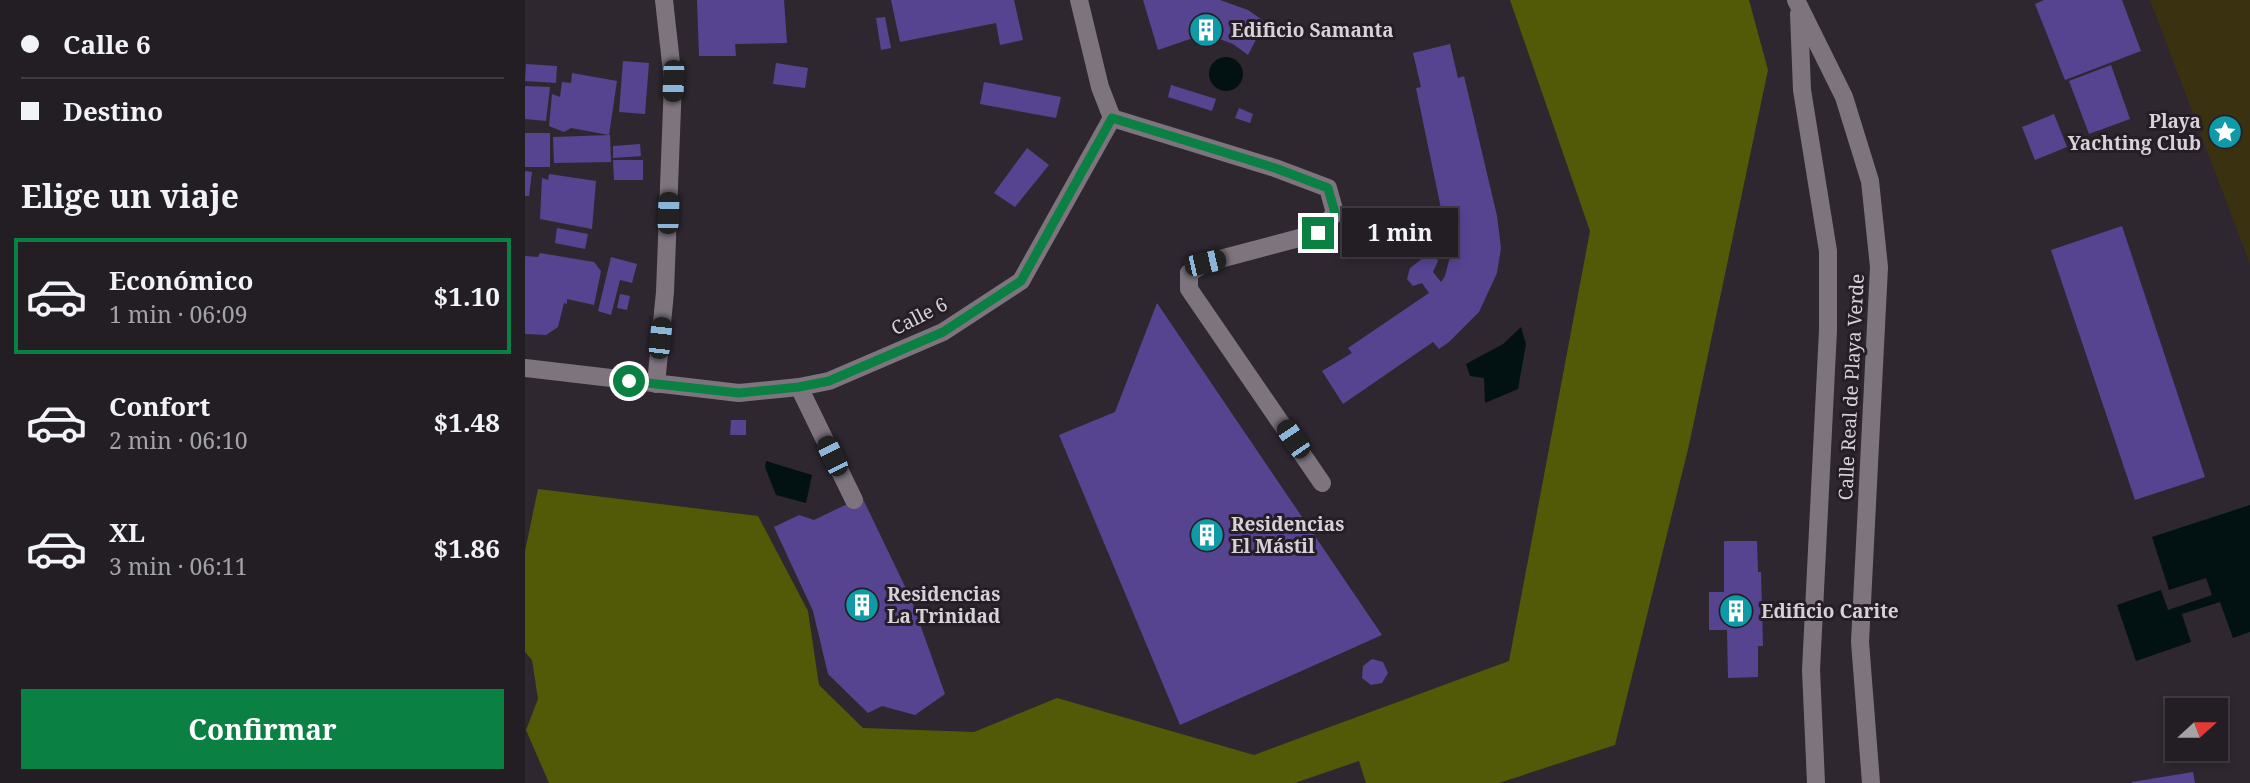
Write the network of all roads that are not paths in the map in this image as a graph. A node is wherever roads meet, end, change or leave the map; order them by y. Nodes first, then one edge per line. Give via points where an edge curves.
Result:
1 (664, 0) edge
2 (1079, 0) edge
3 (1797, 4) edge
4 (1112, 118) junction
5 (525, 368) edge
6 (656, 384) junction
7 (799, 387) junction
8 (1322, 482) dead end
9 (854, 500) dead end
10 (1816, 783) edge
11 (1871, 783) edge

1 - 6 street via 673,81
2 - 4 street
3 - 10 street, Calle Real de Playa Verde via 1802,90 1828,251 1811,670
3 - 11 street, Calle Real de Playa Verde via 1844,97 1870,181 1879,267 1860,642
4 - 7 street, Calle 6 via 1021,281 943,332 829,381
4 - 8 street via 1328,188 1335,213 1318,233 1205,263 1189,272 1189,289
5 - 6 street, Calle 6
6 - 7 street, Calle 6 via 739,393
7 - 9 street

